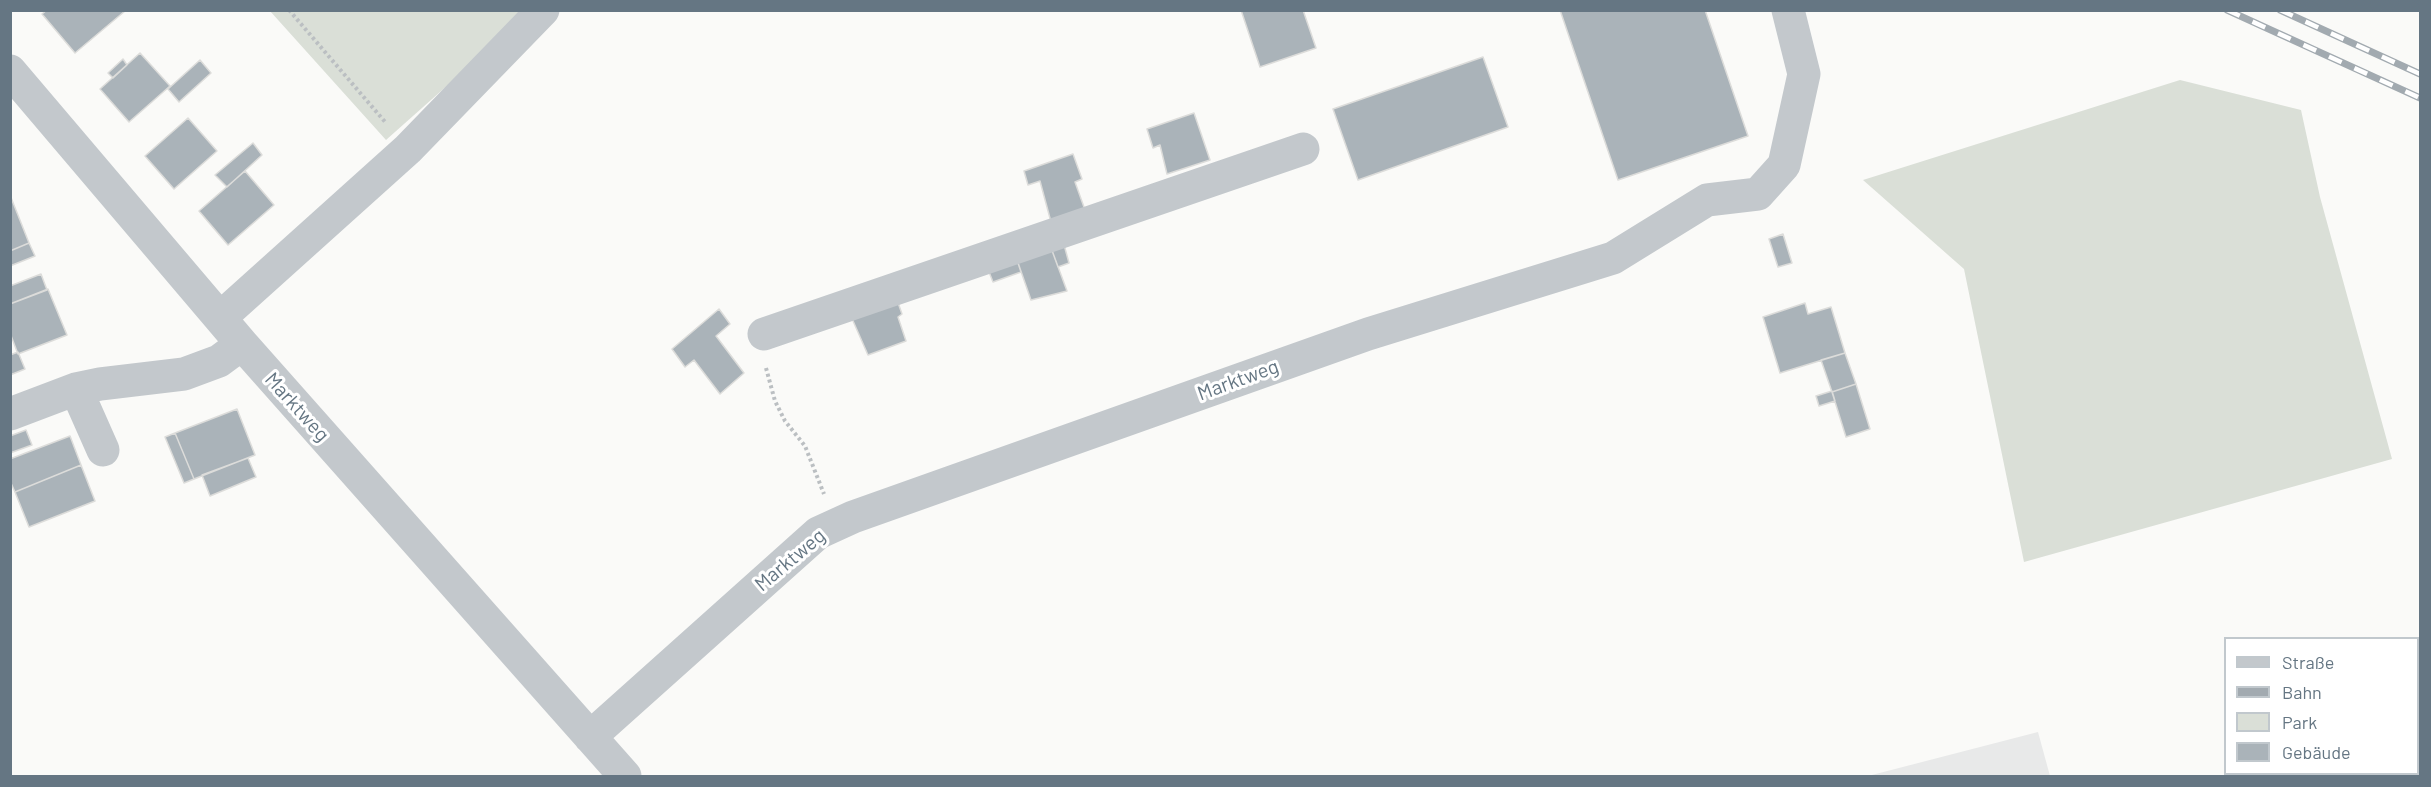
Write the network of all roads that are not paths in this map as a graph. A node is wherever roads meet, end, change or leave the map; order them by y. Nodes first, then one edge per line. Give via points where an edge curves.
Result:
1 (543, 10) edge
2 (1788, 10) edge
3 (10, 71) edge
4 (1303, 148) dead end
5 (220, 318) junction
6 (764, 334) road end
7 (242, 344) junction
8 (76, 389) junction
9 (10, 414) edge
10 (103, 450) dead end
11 (590, 737) junction
12 (625, 777) edge

1 - 5 street via 408,149
2 - 11 street, Marktweg via 1804,74 1784,165 1758,194 1707,200 1613,258 1368,334 818,533
3 - 5 street, Marktweg
4 - 6 street
5 - 7 street, Marktweg
7 - 8 street via 219,361 184,374
7 - 11 street, Marktweg
8 - 9 street
8 - 10 street
11 - 12 street, Marktweg

